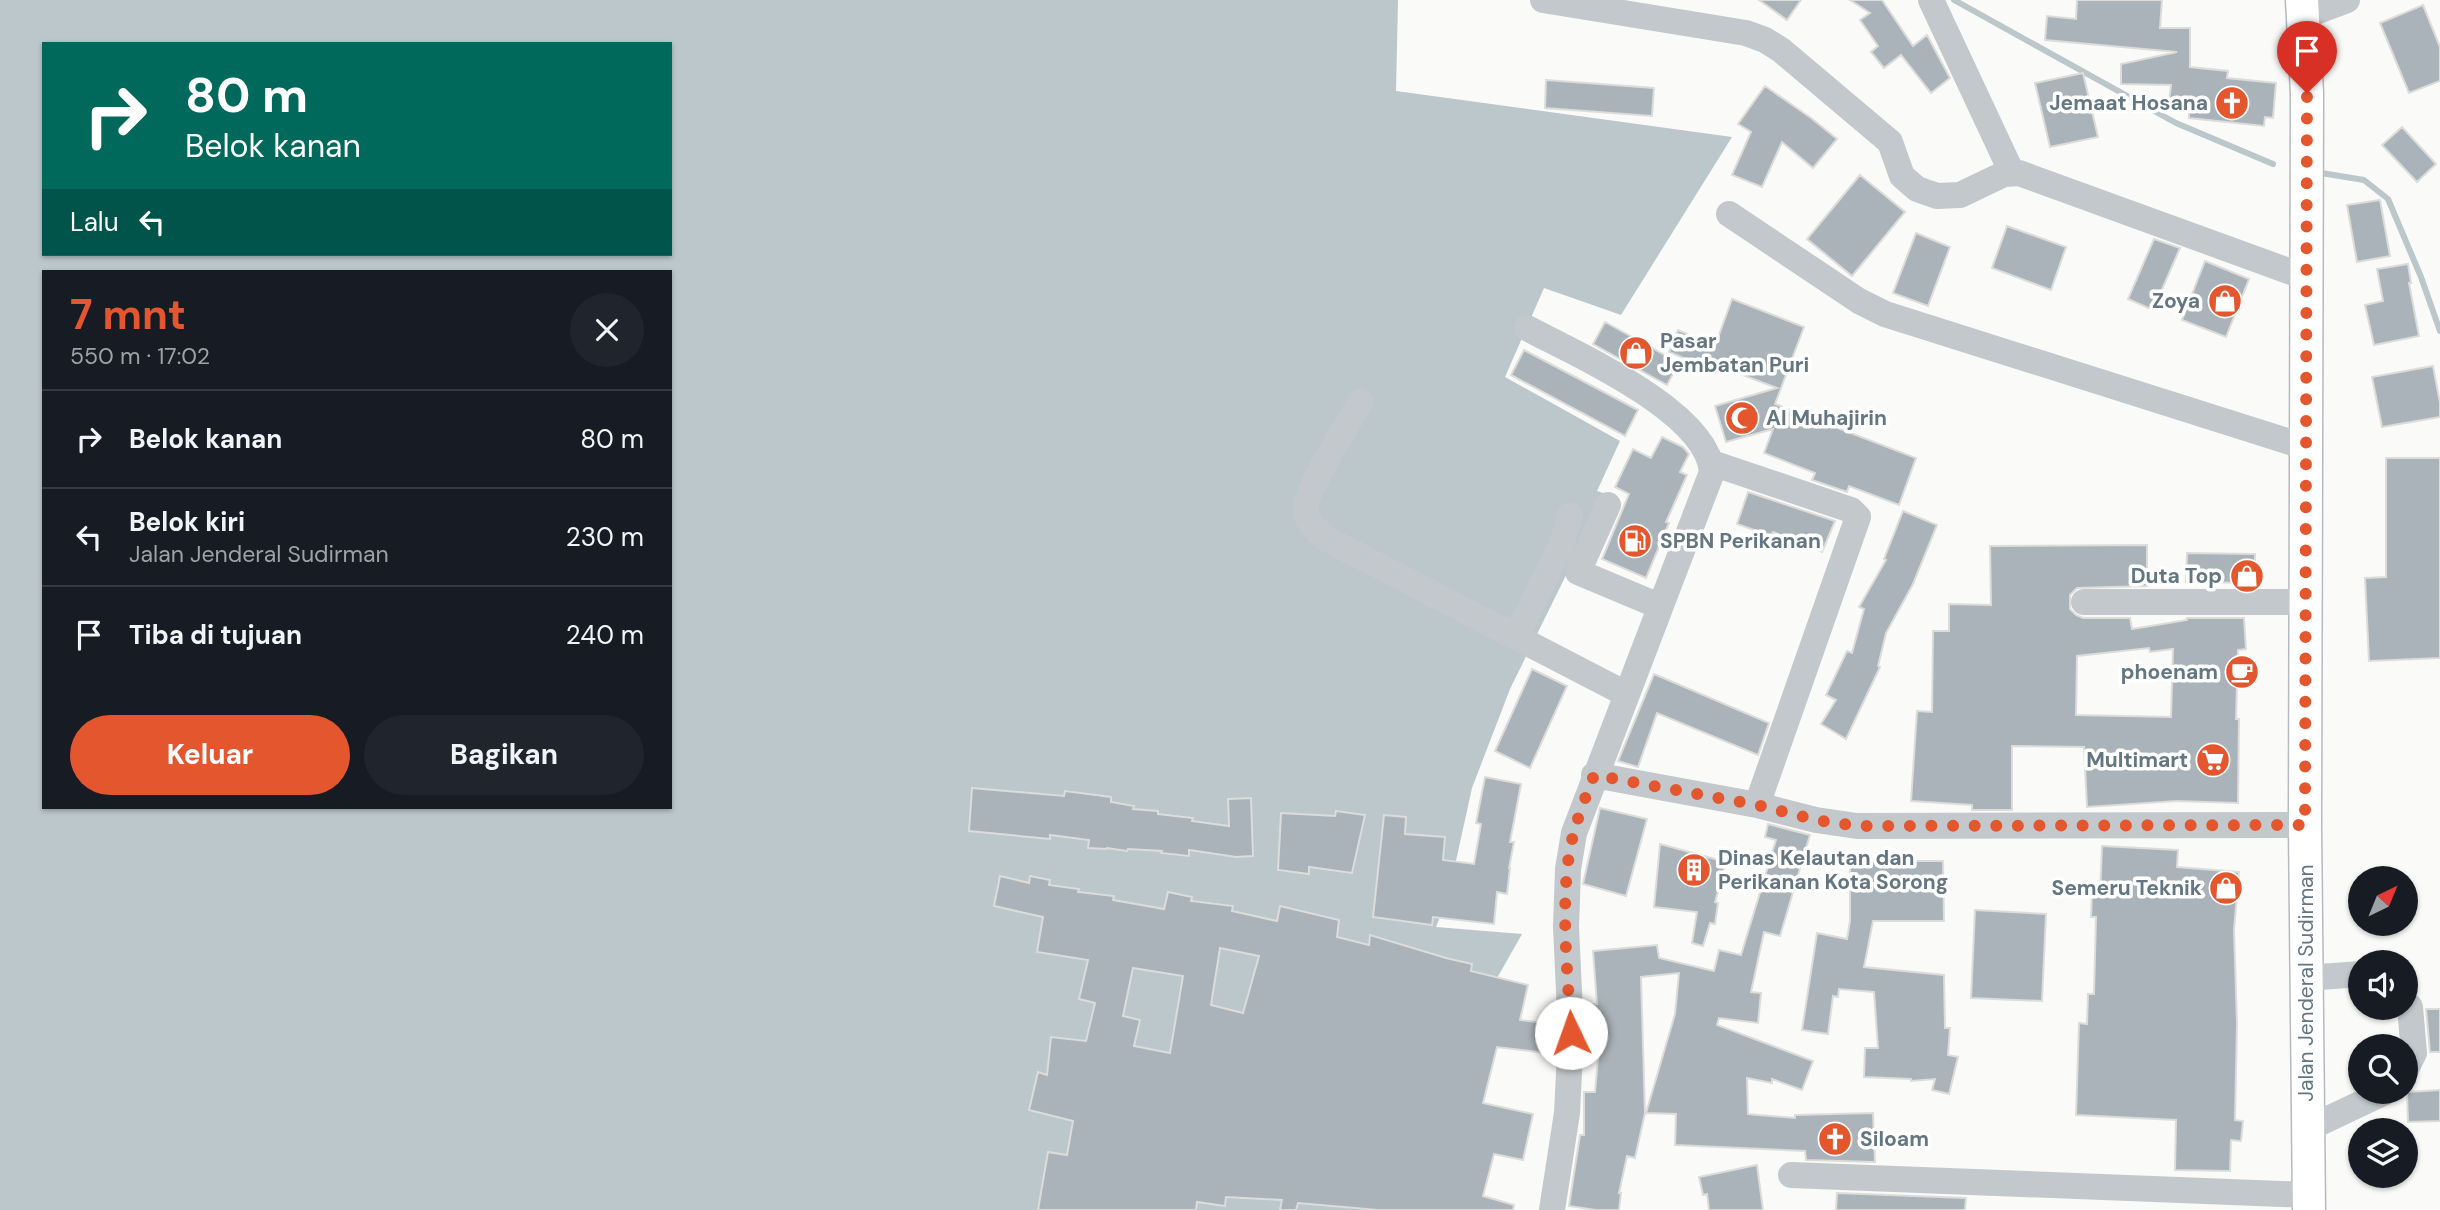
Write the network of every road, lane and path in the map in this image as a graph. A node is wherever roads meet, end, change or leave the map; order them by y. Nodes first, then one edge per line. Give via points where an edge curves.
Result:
1 (1543, 0) edge
2 (1931, 0) edge
3 (2347, 0) edge
4 (2302, 9) edge
5 (2011, 173) junction
6 (1729, 214) dead end
7 (2305, 276) junction
8 (1527, 328) dead end
9 (1361, 401) dead end
10 (2306, 447) junction
11 (1712, 463) junction
12 (1608, 505) dead end
13 (1570, 515) dead end
14 (2305, 602) junction
15 (2084, 603) dead end
16 (1659, 606) junction
17 (1517, 636) junction
18 (1626, 694) junction
19 (1594, 775) junction
20 (1757, 805) junction
21 (2305, 825) junction
22 (2348, 975) edge
23 (2306, 978) junction
24 (2360, 1104) edge
25 (2307, 1129) junction
26 (1791, 1175) dead end
27 (2309, 1202) edge
28 (1552, 1210) edge

1 - 5 street via 1746,33 1765,40 1890,142 1902,176 1926,194 1960,195
2 - 5 street
3 - 4 street
4 - 7 main road, Jalan Jenderal Sudirman via 2307,93
5 - 7 street
6 - 10 street via 1878,311
7 - 10 main road, Jalan Jenderal Sudirman
8 - 11 street via 1648,394 1691,430
9 - 17 street via 1312,489 1305,509 1309,522 1325,538
10 - 14 main road, Jalan Jenderal Sudirman
11 - 16 street via 1710,481
11 - 20 street via 1851,510 1858,517
12 - 16 street via 1578,572
13 - 17 street via 1561,546
14 - 15 street
14 - 21 main road, Jalan Jenderal Sudirman
16 - 18 street
17 - 18 street
18 - 19 street
19 - 20 street
19 - 28 street via 1574,833 1568,869 1571,1033 1567,1113
20 - 21 street via 1857,826
21 - 23 main road, Jalan Jenderal Sudirman
22 - 23 street
23 - 25 main road, Jalan Jenderal Sudirman
24 - 25 street
25 - 27 main road, Jalan Jenderal Sudirman
26 - 27 street

